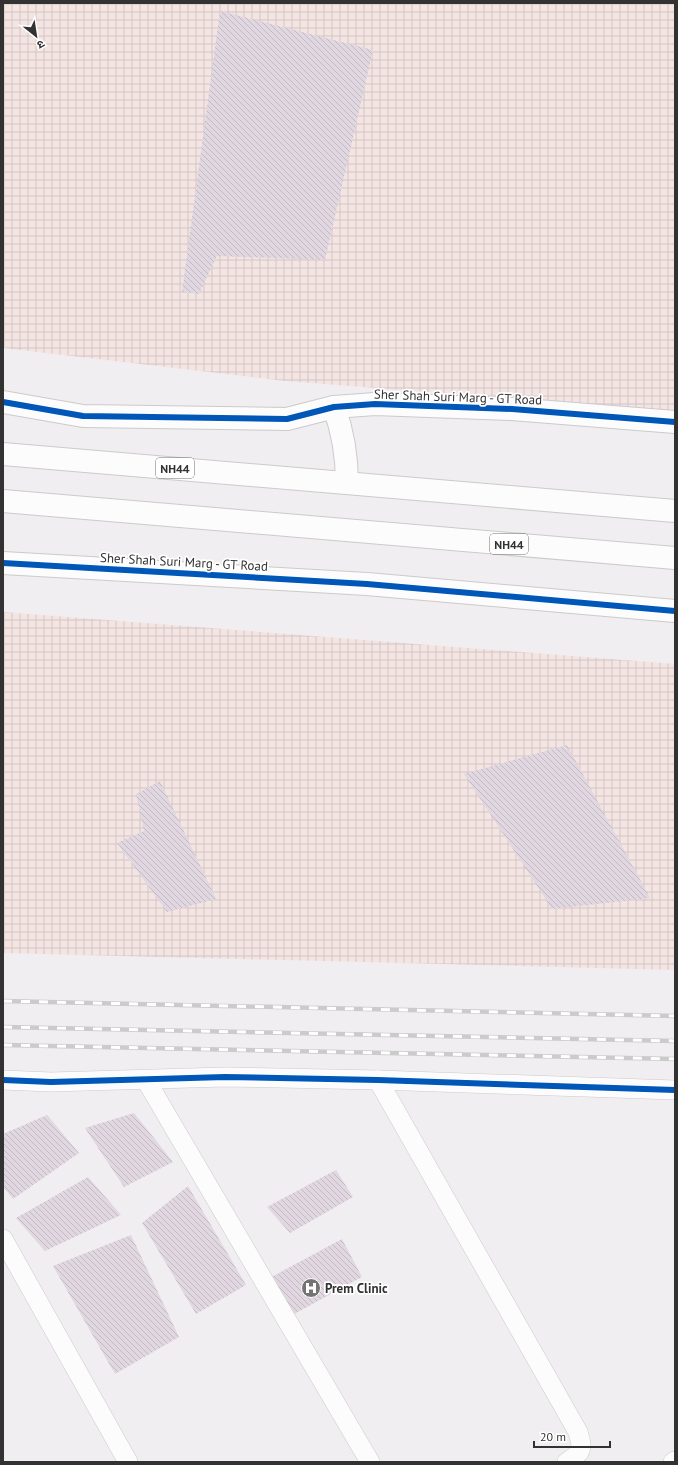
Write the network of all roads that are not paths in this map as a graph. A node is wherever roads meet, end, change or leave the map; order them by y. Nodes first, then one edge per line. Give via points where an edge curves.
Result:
1 (3, 402) edge
2 (334, 407) junction
3 (675, 422) edge
4 (3, 454) edge
5 (347, 483) junction
6 (3, 500) edge
7 (675, 511) edge
8 (675, 558) edge
9 (3, 563) edge
10 (675, 611) edge
11 (3, 1080) edge
12 (146, 1080) junction
13 (378, 1080) junction
14 (675, 1090) edge
15 (3, 1239) edge
16 (128, 1462) edge
17 (370, 1462) edge
18 (567, 1462) edge

1 - 2 main road, Sher Shah Suri Marg - GT Road via 83,416 272,419 287,419
2 - 3 main road, Sher Shah Suri Marg - GT Road via 375,404 512,409
2 - 5 main road via 345,444
4 - 5 main road, NH44
5 - 7 main road, NH44
6 - 8 main road, NH44
9 - 10 main road, Sher Shah Suri Marg - GT Road via 367,584
11 - 12 street
12 - 13 street
12 - 17 street
13 - 14 street
13 - 18 street via 578,1432 582,1446 578,1454
15 - 16 street

